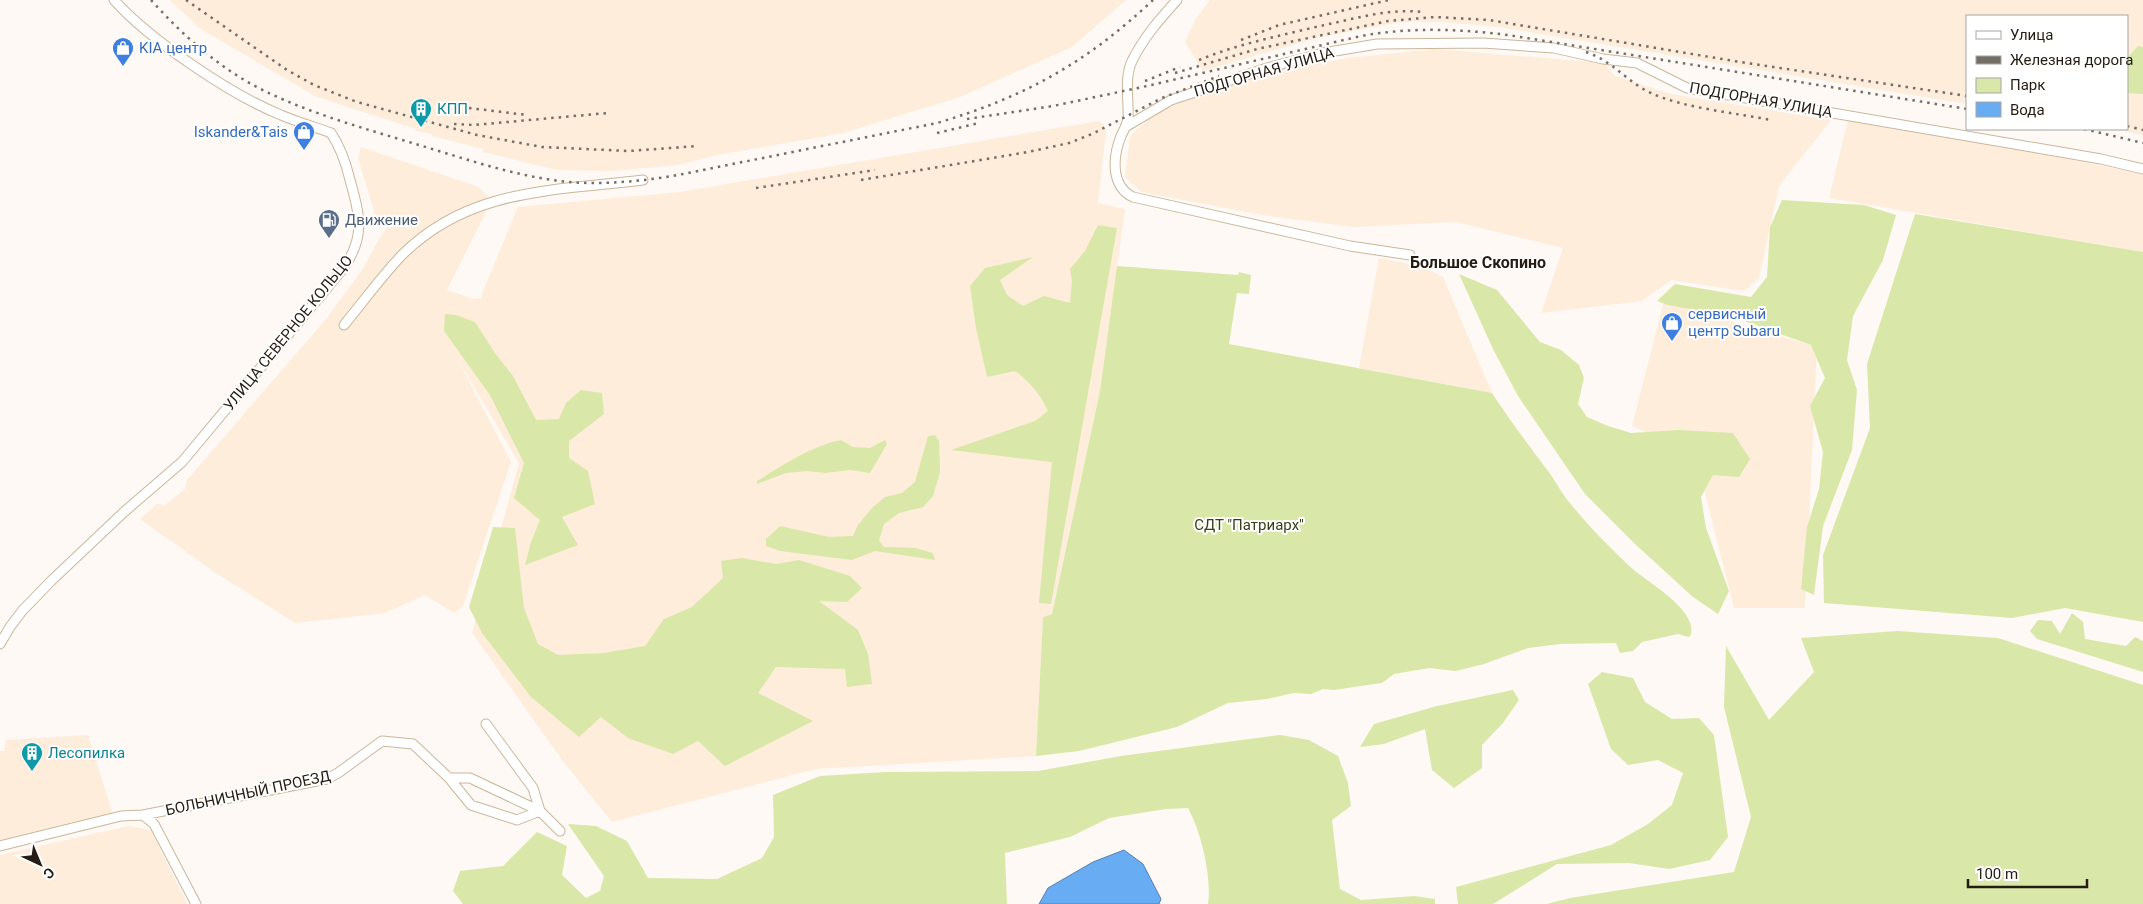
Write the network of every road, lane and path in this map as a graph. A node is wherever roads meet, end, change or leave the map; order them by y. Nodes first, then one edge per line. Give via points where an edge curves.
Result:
1 (114, 0) edge
2 (1177, 0) edge
3 (1127, 126) junction
4 (2143, 169) edge
5 (643, 180) dead end
6 (1410, 255) dead end
7 (344, 326) dead end
8 (0, 644) edge
9 (486, 724) dead end
10 (449, 778) junction
11 (540, 811) junction
12 (143, 815) junction
13 (560, 831) dead end
14 (0, 846) edge
15 (196, 904) edge

1 - 8 street, УЛИЦА СЕВЕРНОЕ КОЛЬЦО via 140,25 234,90 280,115 331,133 346,165 358,212 358,235 345,266 182,462 51,581 22,611
2 - 3 street via 1147,34 1131,64
3 - 4 street, ПОДГОРНАЯ УЛИЦА via 1159,106 1183,96 1323,53 1377,44 1482,42 1554,48 1637,63 1687,88 2091,157
3 - 6 street via 1119,144 1116,173 1120,187 1133,197 1350,246
5 - 7 street via 510,197 458,214 434,228 402,256
9 - 11 street via 534,788
10 - 11 street via 470,778
10 - 11 street, БОЛЬНИЧНЫЙ ПРОЕЗД via 471,804 517,820
10 - 12 street, БОЛЬНИЧНЫЙ ПРОЕЗД via 413,744 382,741 327,778
11 - 13 street
12 - 14 street, БОЛЬНИЧНЫЙ ПРОЕЗД via 121,816
12 - 15 street, БОЛЬНИЧНЫЙ ПРОЕЗД via 154,824

